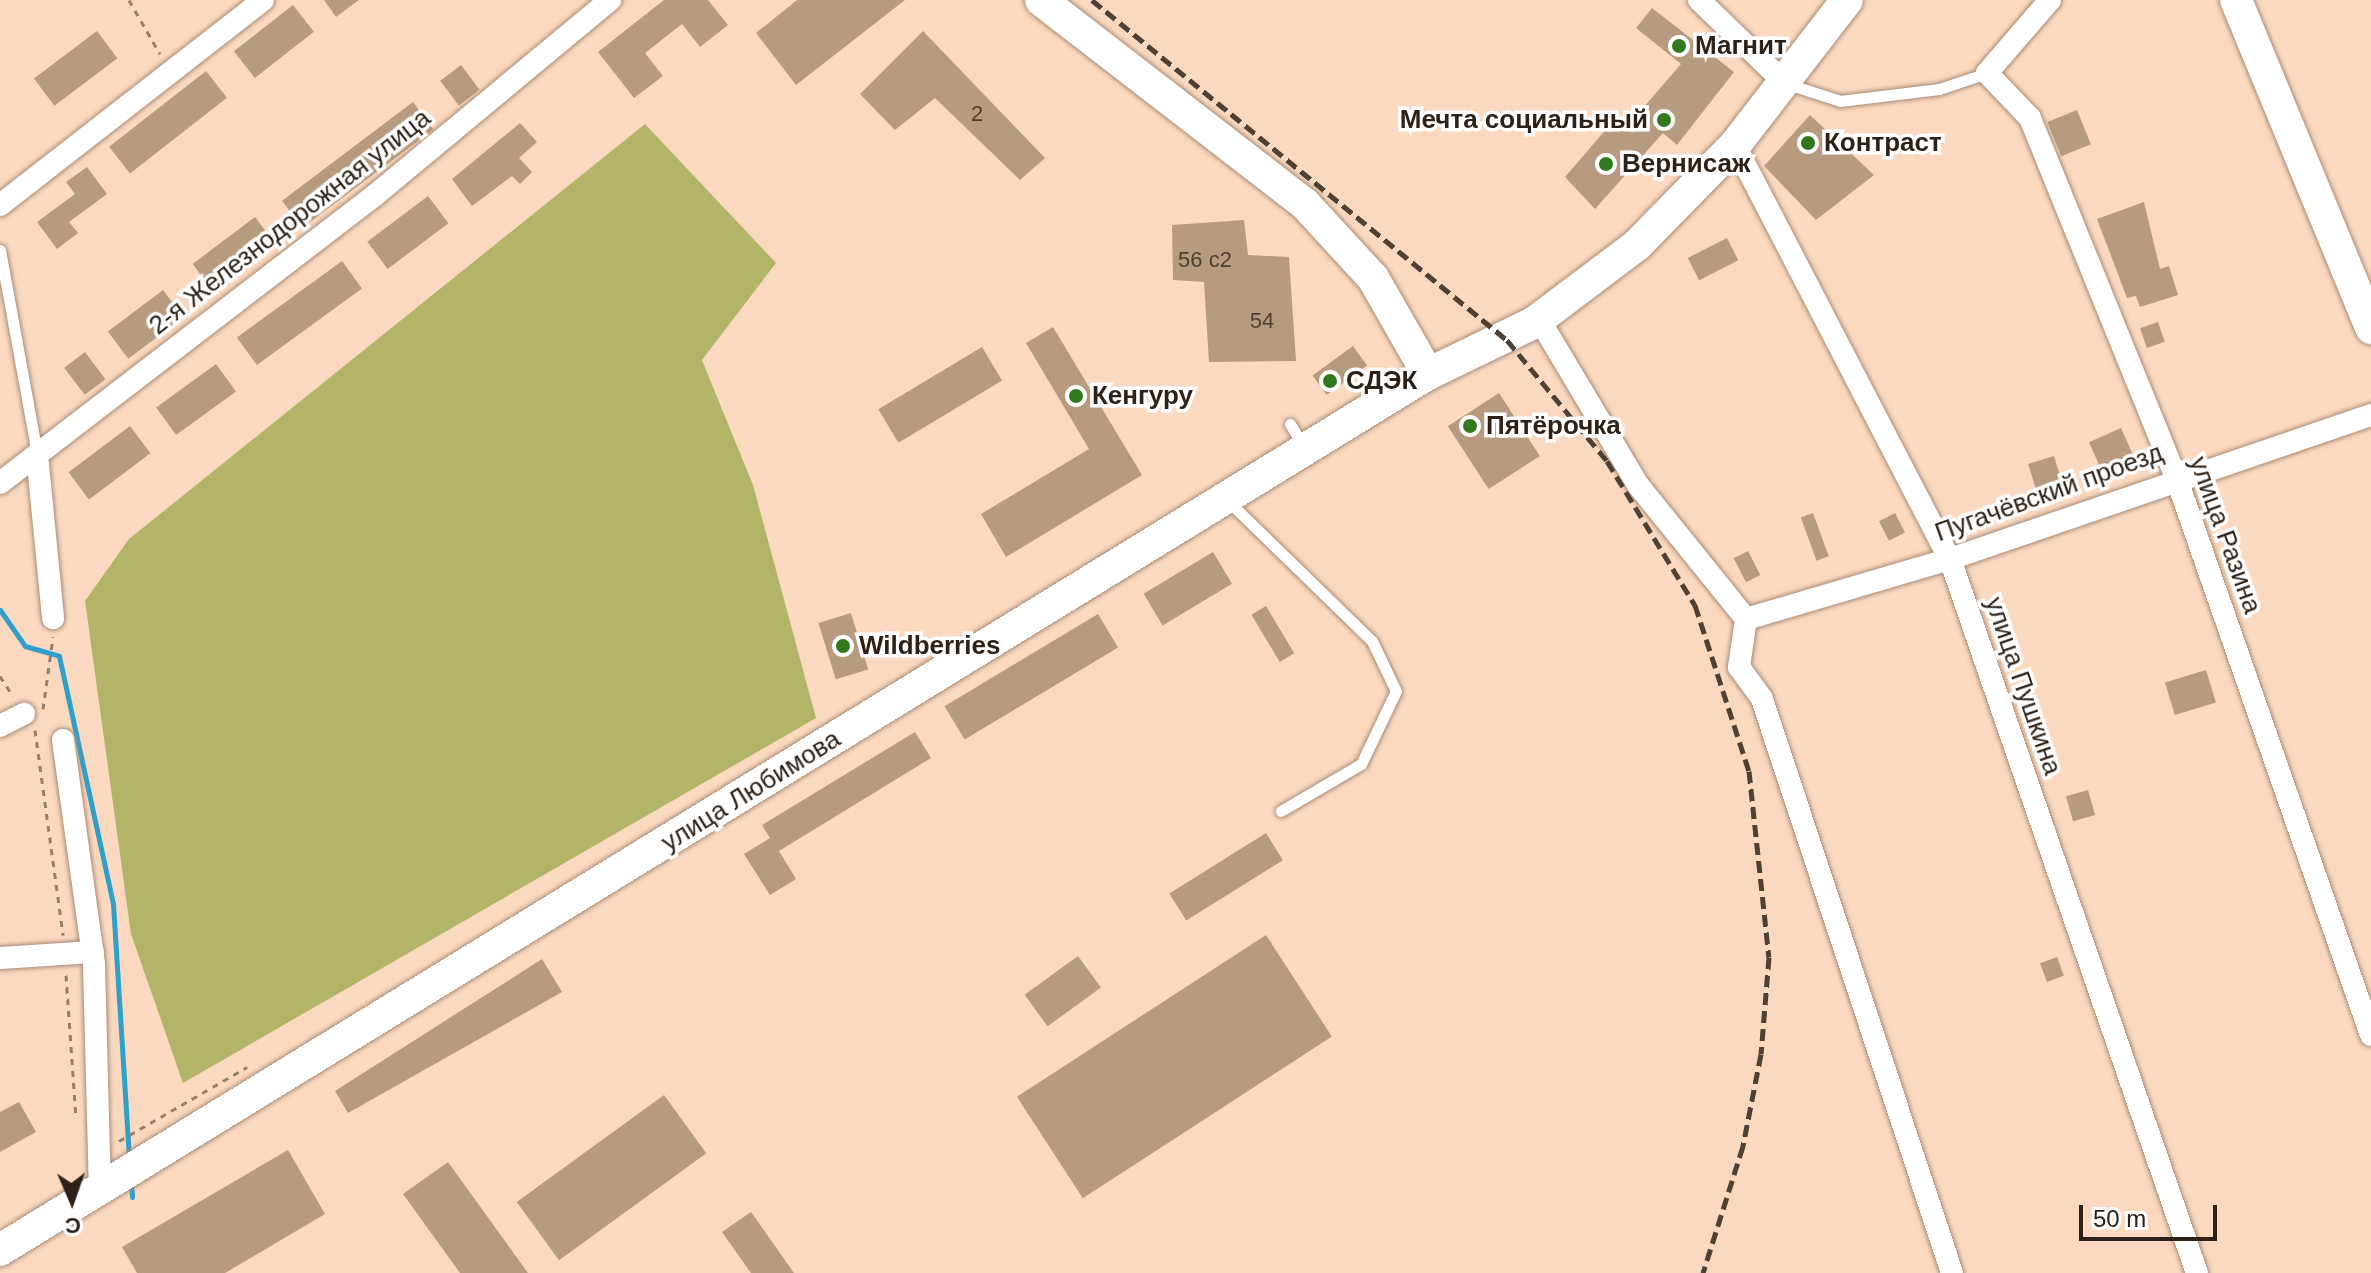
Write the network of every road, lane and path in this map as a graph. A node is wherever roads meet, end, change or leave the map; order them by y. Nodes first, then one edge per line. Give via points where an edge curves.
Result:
1 (129, 0) edge
2 (263, 0) edge
3 (610, 0) edge
4 (1041, 0) edge
5 (1699, 0) edge
6 (1847, 0) edge
7 (2050, 0) edge
8 (2236, 0) edge
9 (178, 66) junction
10 (1987, 73) junction
11 (1784, 82) junction
12 (1735, 145) junction
13 (0, 205) edge
14 (0, 250) edge
15 (1539, 319) junction
16 (2371, 328) edge
17 (1428, 374) junction
18 (2371, 415) edge
19 (37, 454) junction
20 (2176, 477) junction
21 (0, 483) edge
22 (1226, 499) junction
23 (1950, 559) junction
24 (53, 618) dead end
25 (1746, 619) junction
26 (53, 649) dead end
27 (0, 676) edge
28 (24, 714) junction
29 (0, 726) edge
30 (38, 734) junction
31 (63, 740) dead end
32 (1281, 811) dead end
33 (63, 952) junction
34 (93, 952) junction
35 (0, 958) edge
36 (2371, 1035) edge
37 (78, 1131) dead end
38 (119, 1179) junction
39 (0, 1250) edge
40 (1952, 1273) edge
41 (2197, 1273) edge

1 - 9 path via 156,38 156,51
2 - 9 street
3 - 19 street, 2-я Железнодорожная улица via 374,196
4 - 17 main road via 1304,203 1373,278
5 - 11 street
6 - 11 main road, улица Любимова
7 - 10 street
8 - 16 main road
9 - 13 street
10 - 11 lane via 1939,89 1840,101
10 - 20 street, улица Разина via 2030,118
11 - 12 main road, улица Любимова
12 - 15 main road, улица Любимова via 1637,245
12 - 23 street, улица Пушкина
14 - 19 lane
15 - 17 main road, улица Любимова via 1507,340
15 - 25 street via 1638,485
17 - 22 main road, улица Любимова via 1298,437
18 - 20 street, Пугачёвский проезд
19 - 21 street, 2-я Железнодорожная улица
19 - 24 street
20 - 23 street, Пугачёвский проезд
20 - 36 street, улица Разина
22 - 32 lane via 1372,641 1396,691 1361,764
22 - 38 main road, улица Любимова
23 - 25 street, Пугачёвский проезд
23 - 41 street, улица Пушкина
25 - 40 street via 1739,667 1772,729
26 - 30 path
27 - 28 path
28 - 29 street
28 - 30 path
30 - 33 path
31 - 34 street
33 - 34 street
33 - 35 street
33 - 37 path
34 - 38 street
38 - 39 main road, улица Любимова

